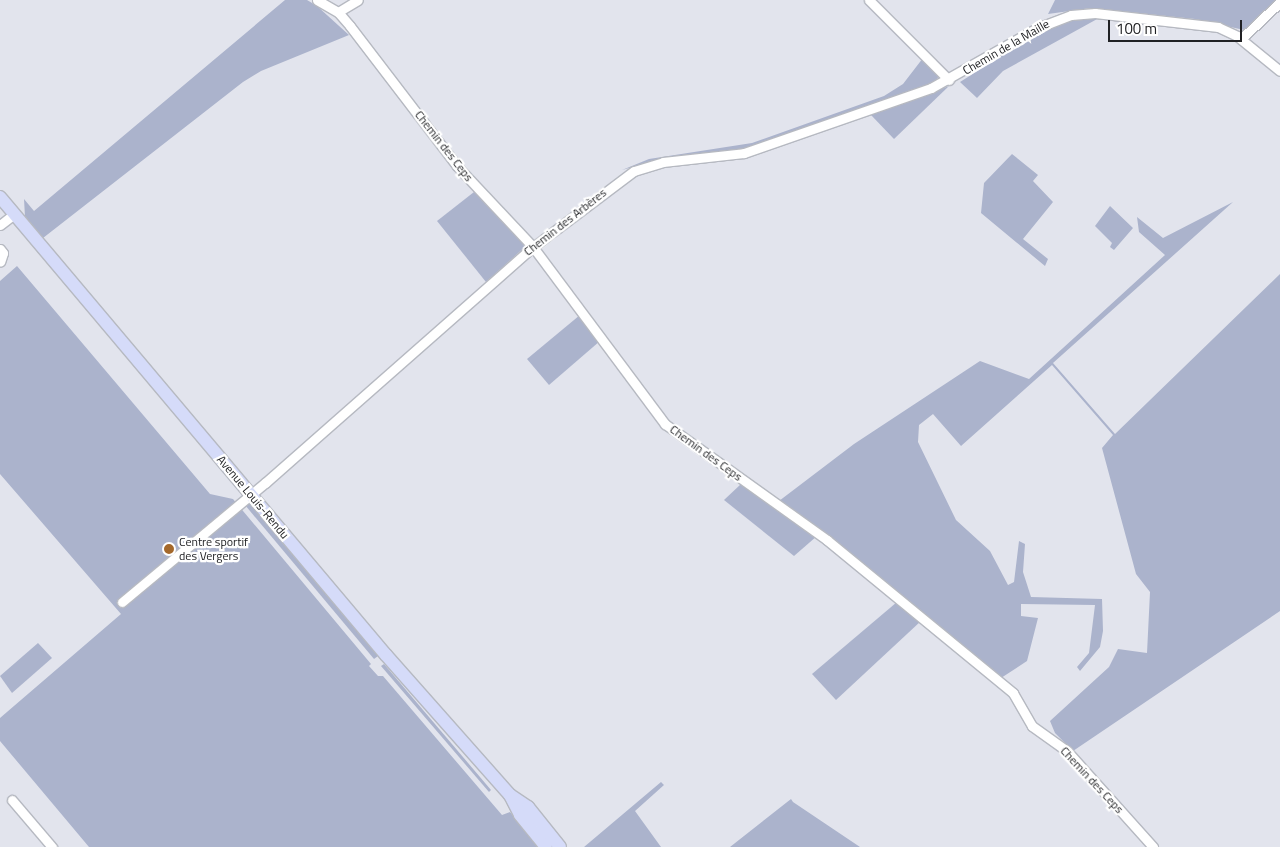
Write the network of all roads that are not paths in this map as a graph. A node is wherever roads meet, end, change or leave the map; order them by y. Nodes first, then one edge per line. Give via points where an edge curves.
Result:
1 (317, 0) edge
2 (358, 0) edge
3 (870, 0) edge
4 (1280, 2) edge
5 (338, 12) junction
6 (1241, 38) junction
7 (1280, 71) edge
8 (949, 80) junction
9 (0, 197) edge
10 (13, 215) junction
11 (0, 225) edge
12 (533, 247) junction
13 (0, 249) edge
14 (0, 262) edge
15 (251, 494) junction
16 (122, 602) dead end
17 (510, 795) junction
18 (12, 800) dead end
19 (52, 847) edge
20 (546, 847) edge
21 (560, 847) edge
22 (1153, 847) edge

1 - 5 street, Chemin des Ceps
2 - 5 street
3 - 8 street
4 - 6 street
5 - 12 street, Chemin des Ceps via 383,66 457,166
6 - 7 street, Chemin de la Maille
6 - 8 street, Chemin de la Maille via 1212,26 1095,13 1071,14 1037,28
8 - 12 street, Chemin des Arbères via 744,153 642,167 618,181
9 - 10 main road, Avenue Louis-Rendu
10 - 11 street
10 - 15 main road, Avenue Louis-Rendu
12 - 15 street, Chemin des Arbères
12 - 22 street, Chemin des Ceps via 665,424 827,540 1013,693 1032,726 1067,751
13 - 14 street
15 - 16 street, Chemin des Arbères
15 - 17 main road, Avenue Louis-Rendu
17 - 20 main road, Avenue Louis-Rendu via 520,814
17 - 21 main road, Avenue Louis-Rendu via 528,807
18 - 19 street

